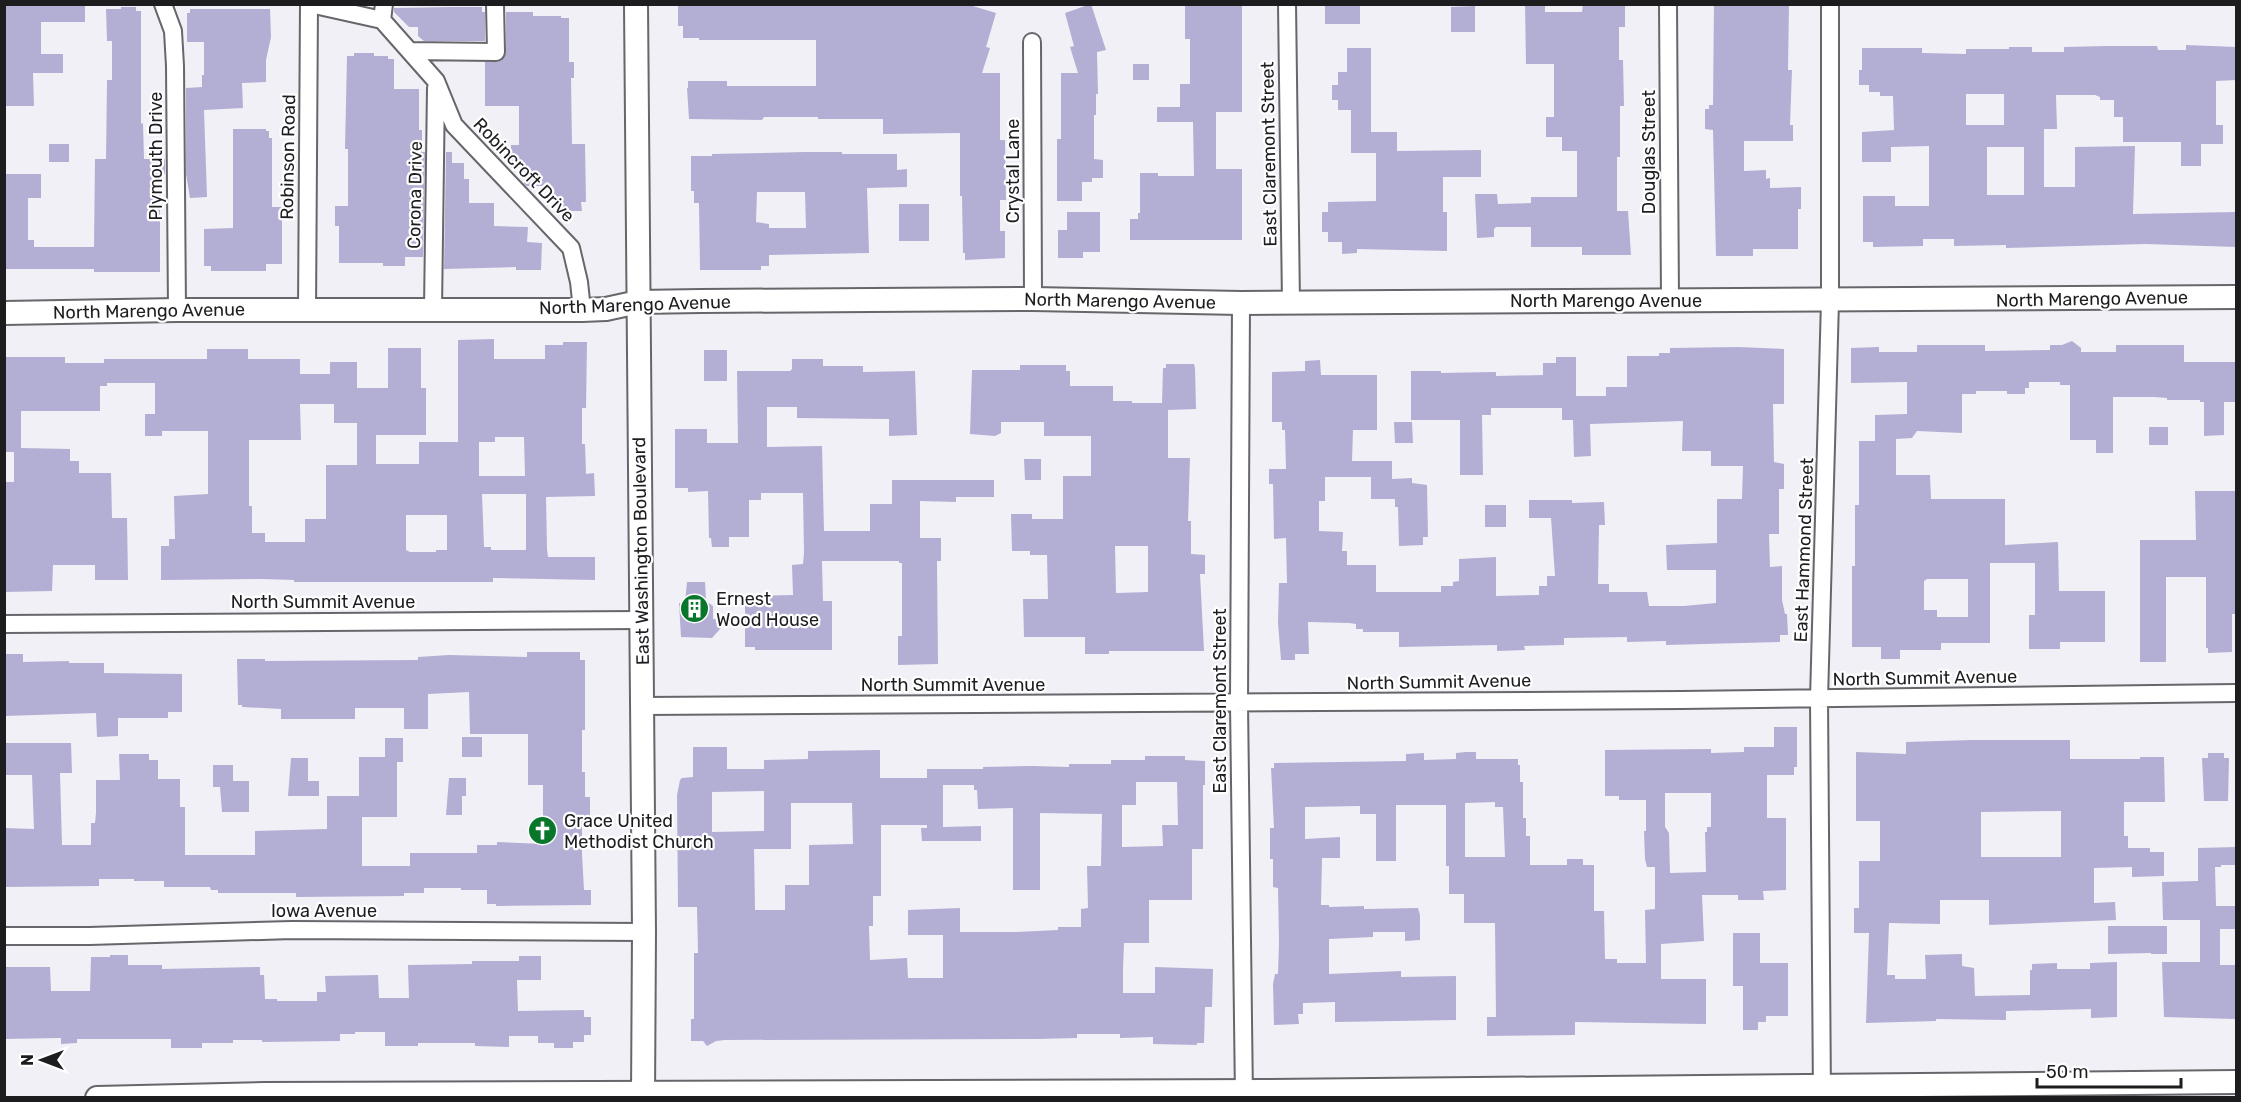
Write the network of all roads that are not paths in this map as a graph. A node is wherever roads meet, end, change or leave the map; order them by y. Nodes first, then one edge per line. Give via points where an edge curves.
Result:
1 (163, 4) edge
2 (310, 4) edge
3 (495, 4) edge
4 (636, 4) edge
5 (1287, 4) edge
6 (1668, 4) edge
7 (1830, 4) edge
8 (383, 12) edge
9 (1032, 42) dead end
10 (410, 51) junction
11 (436, 81) junction
12 (2236, 297) edge
13 (1033, 299) junction
14 (1670, 300) junction
15 (1830, 301) junction
16 (638, 302) junction
17 (1240, 303) junction
18 (1291, 303) junction
19 (433, 309) junction
20 (177, 310) junction
21 (307, 310) junction
22 (582, 310) junction
23 (4, 313) edge
24 (642, 620) junction
25 (4, 624) edge
26 (2236, 693) edge
27 (1819, 699) junction
28 (1239, 703) junction
29 (642, 706) junction
30 (644, 932) junction
31 (4, 936) edge
32 (2236, 1082) edge
33 (1822, 1092) edge
34 (1244, 1094) edge
35 (643, 1095) edge
36 (97, 1098) edge

1 - 20 street, Plymouth Drive via 173,31 175,66
2 - 8 street
2 - 21 street, Robinson Road
3 - 10 street via 496,52
4 - 16 street, East Washington Boulevard
5 - 18 street, East Claremont Street
6 - 14 street, Douglas Street
7 - 15 street, East Hammond Street
8 - 10 street, Robincroft Drive
9 - 13 street, Crystal Lane
10 - 11 street, Robincroft Drive
11 - 19 street, Corona Drive
11 - 22 street, Robincroft Drive via 454,124 572,248
12 - 15 street, North Marengo Avenue
13 - 16 street, North Marengo Avenue
13 - 17 street, North Marengo Avenue
14 - 15 street, North Marengo Avenue
14 - 18 street, North Marengo Avenue
15 - 27 street, East Hammond Street
16 - 22 street, North Marengo Avenue
16 - 24 street, East Washington Boulevard
17 - 18 street, North Marengo Avenue
17 - 28 street, East Claremont Street
19 - 21 street, North Marengo Avenue
19 - 22 street, North Marengo Avenue
20 - 21 street, North Marengo Avenue
20 - 23 street, North Marengo Avenue
24 - 25 street, North Summit Avenue
24 - 29 street, East Washington Boulevard
26 - 27 street, North Summit Avenue
27 - 28 street, North Summit Avenue
27 - 33 street, East Hammond Street
28 - 29 street, North Summit Avenue
28 - 34 street, East Claremont Street
29 - 30 street, East Washington Boulevard
30 - 31 street, Iowa Avenue via 292,930
30 - 35 street, East Washington Boulevard
32 - 33 street
33 - 34 street
34 - 35 street
35 - 36 street via 276,1094

